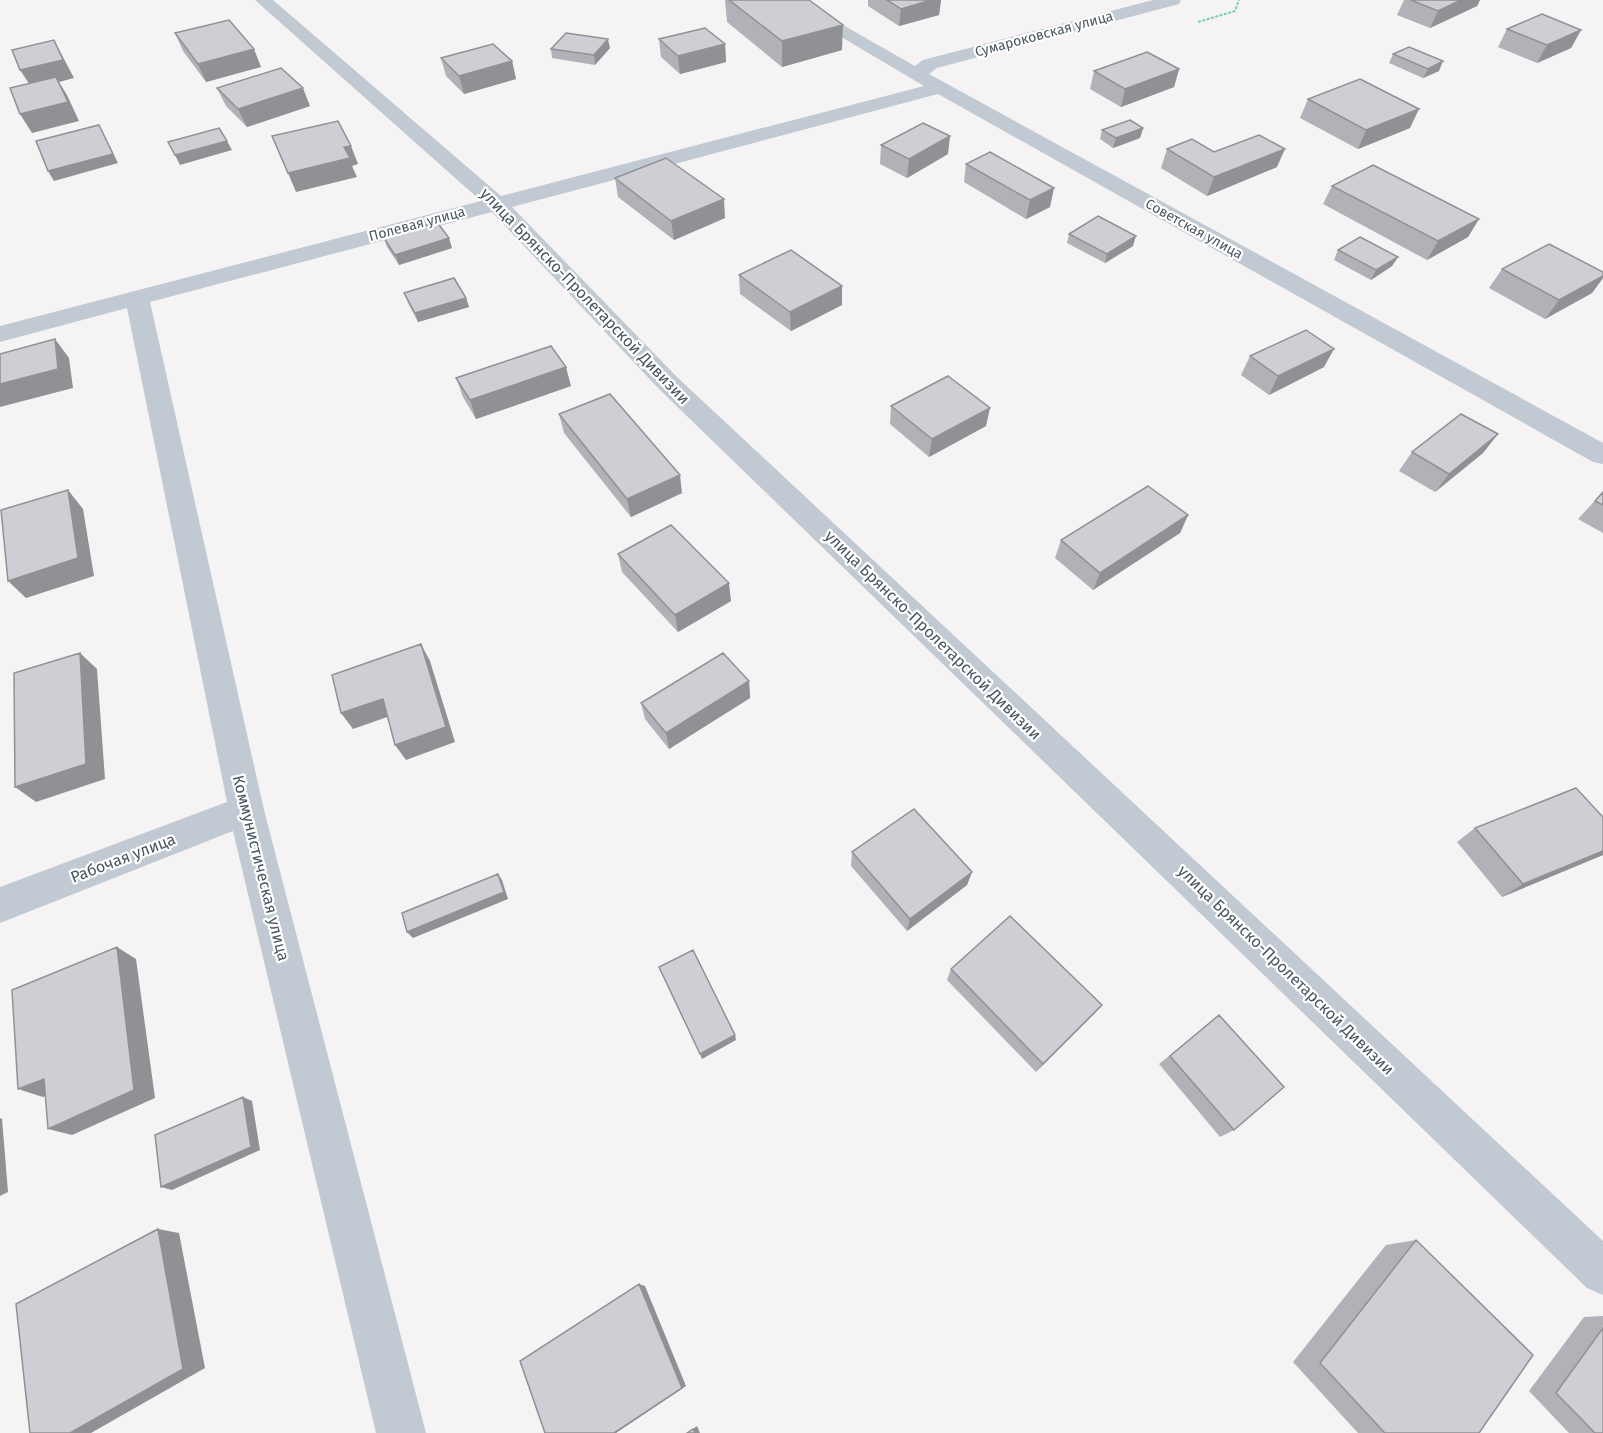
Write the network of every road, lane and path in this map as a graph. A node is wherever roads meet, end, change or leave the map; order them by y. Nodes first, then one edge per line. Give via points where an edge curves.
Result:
1 (263, 0) edge
2 (787, 0) edge
3 (1173, 0) edge
4 (917, 74) junction
5 (940, 88) junction
6 (496, 203) junction
7 (137, 299) junction
8 (0, 334) edge
9 (1603, 455) edge
10 (246, 810) junction
11 (0, 905) edge
12 (1603, 1272) edge
13 (401, 1433) edge

1 - 6 street, улица Брянско-Пролетарской Дивизии
2 - 4 street, Советская улица
3 - 4 street, Сумароковская улица via 930,64
4 - 5 street, Советская улица
5 - 6 street, Полевая улица
5 - 9 street, Советская улица
6 - 7 street, Полевая улица
6 - 12 street, улица Брянско-Пролетарской Дивизии via 668,383
7 - 8 street, Полевая улица
7 - 10 street, Коммунистическая улица
10 - 11 street, Рабочая улица
10 - 13 street, Коммунистическая улица

